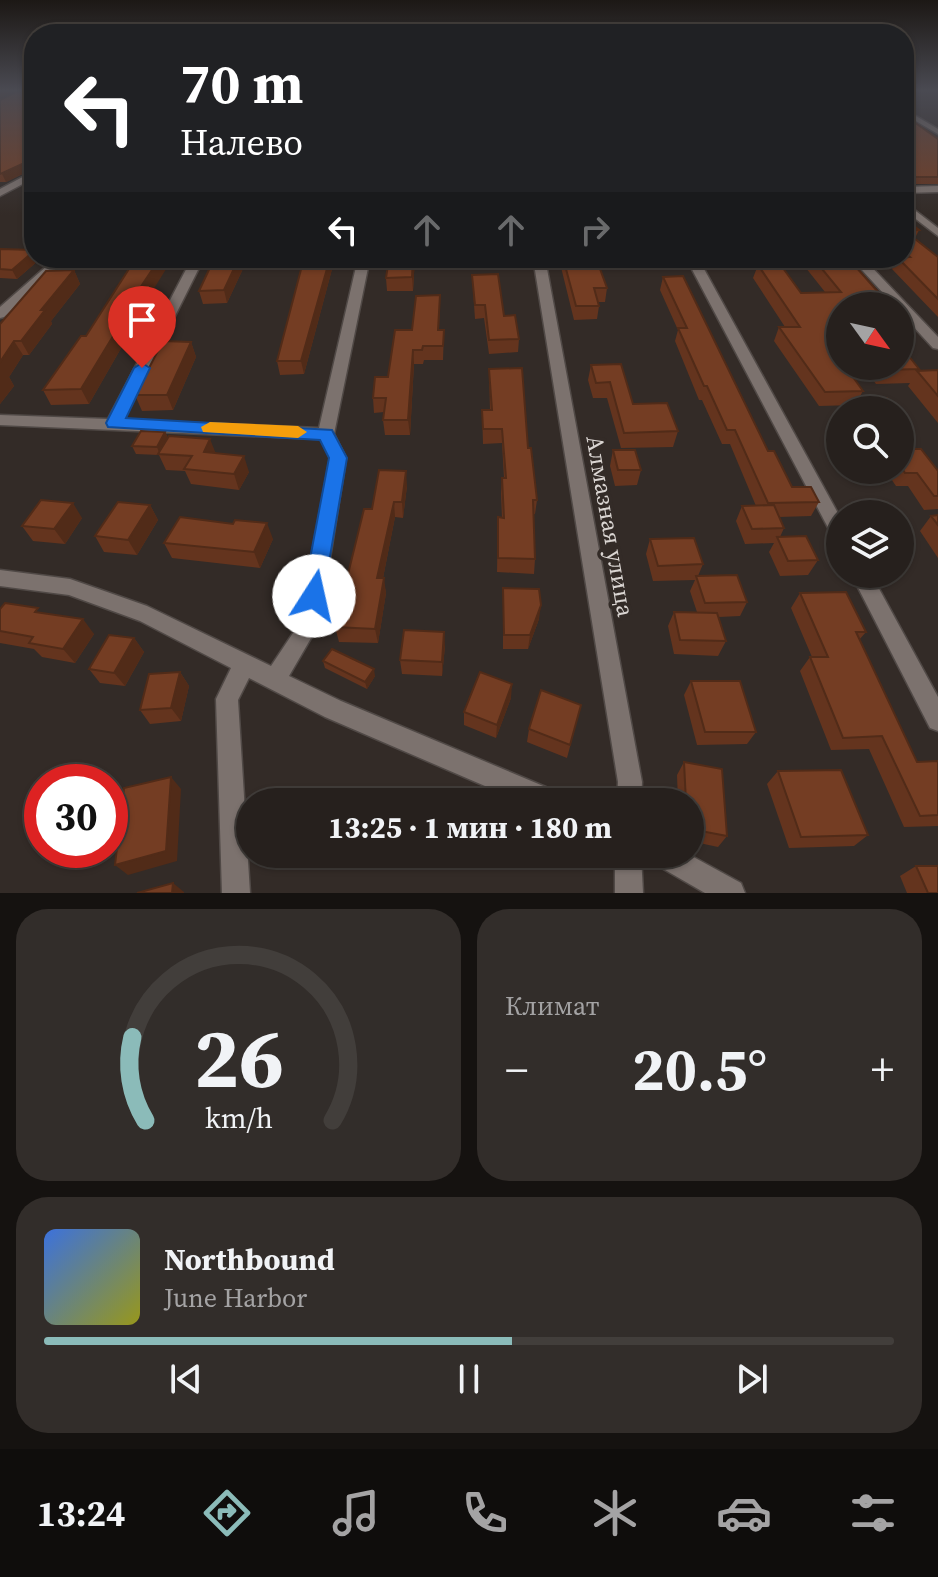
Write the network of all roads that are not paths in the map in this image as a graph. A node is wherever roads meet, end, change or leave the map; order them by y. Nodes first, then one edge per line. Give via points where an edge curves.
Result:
1 (24, 180) edge
2 (938, 189) edge
3 (914, 190) edge
4 (0, 193) edge
5 (938, 214) edge
6 (914, 215) edge
7 (914, 218) edge
8 (938, 233) edge
9 (51, 268) edge
10 (193, 268) edge
11 (362, 268) edge
12 (541, 268) edge
13 (697, 268) edge
14 (866, 268) edge
15 (0, 314) edge
16 (938, 345) edge
17 (0, 420) edge
18 (114, 423) junction
19 (326, 434) junction
20 (826, 508) edge
21 (0, 578) edge
22 (868, 588) edge
23 (245, 664) junction
24 (275, 679) junction
25 (938, 720) edge
26 (518, 788) edge
27 (630, 788) edge
28 (628, 868) edge
29 (687, 868) edge
30 (236, 893) edge
31 (629, 893) edge
32 (731, 893) edge

1 - 4 street
2 - 3 street
5 - 6 street
7 - 8 street
9 - 15 street
10 - 18 street
11 - 19 street
12 - 27 street, Алмазная улица
13 - 20 street
14 - 16 street
17 - 18 street
18 - 19 street
19 - 24 street via 338,458 314,596 304,633
21 - 23 street via 70,587 147,615
22 - 25 street
23 - 24 street
23 - 30 street via 227,699
24 - 26 street
28 - 31 street
29 - 32 street

